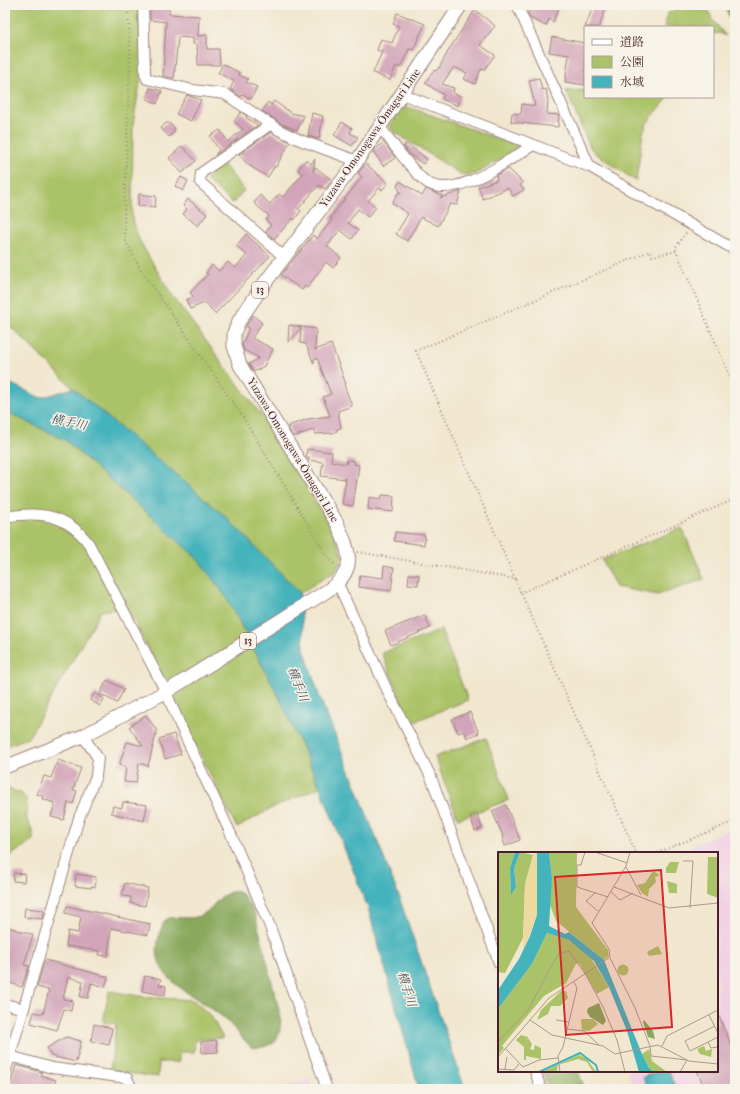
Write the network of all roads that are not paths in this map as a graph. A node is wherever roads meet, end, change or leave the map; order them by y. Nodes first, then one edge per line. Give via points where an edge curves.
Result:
1 (143, 5) edge
2 (461, 5) edge
3 (517, 5) edge
4 (402, 94) junction
5 (271, 124) junction
6 (380, 127) junction
7 (533, 145) junction
8 (357, 161) junction
9 (590, 167) junction
10 (735, 250) edge
11 (284, 257) junction
12 (5, 517) edge
13 (342, 579) junction
14 (168, 691) junction
15 (84, 736) junction
16 (5, 767) edge
17 (498, 960) edge
18 (5, 1004) edge
19 (24, 1009) junction
20 (10, 1056) junction
21 (535, 1072) edge
22 (5, 1073) edge
23 (132, 1089) edge
24 (326, 1089) edge
25 (541, 1089) edge

1 - 5 street via 147,79 193,90 225,94
2 - 4 main road, Yuzawa-Omonogawa-Ōmagari Line / 13
3 - 9 street
4 - 6 main road, Yuzawa-Omonogawa-Ōmagari Line / 13
4 - 7 street
5 - 8 street via 300,140
5 - 11 street via 201,174 200,182
6 - 7 street via 426,181 441,188 479,178
6 - 8 main road, Yuzawa-Omonogawa-Ōmagari Line / 13
7 - 9 street
8 - 11 main road, Yuzawa-Omonogawa-Ōmagari Line / 13
9 - 10 street
11 - 13 main road, Yuzawa-Omonogawa-Ōmagari Line / 13 via 239,321 234,333 234,346 240,365 337,523 349,550 349,564
12 - 14 street via 34,514 48,516 70,524 80,532 89,544
13 - 14 main road, 13
13 - 17 street via 389,694 431,777
14 - 15 main road, 13
14 - 24 street via 180,725 269,924
15 - 16 main road, 13
15 - 19 street via 98,758 96,776 79,818
18 - 19 street
19 - 20 street
20 - 22 street
20 - 23 street via 52,1068 127,1078
21 - 25 street

